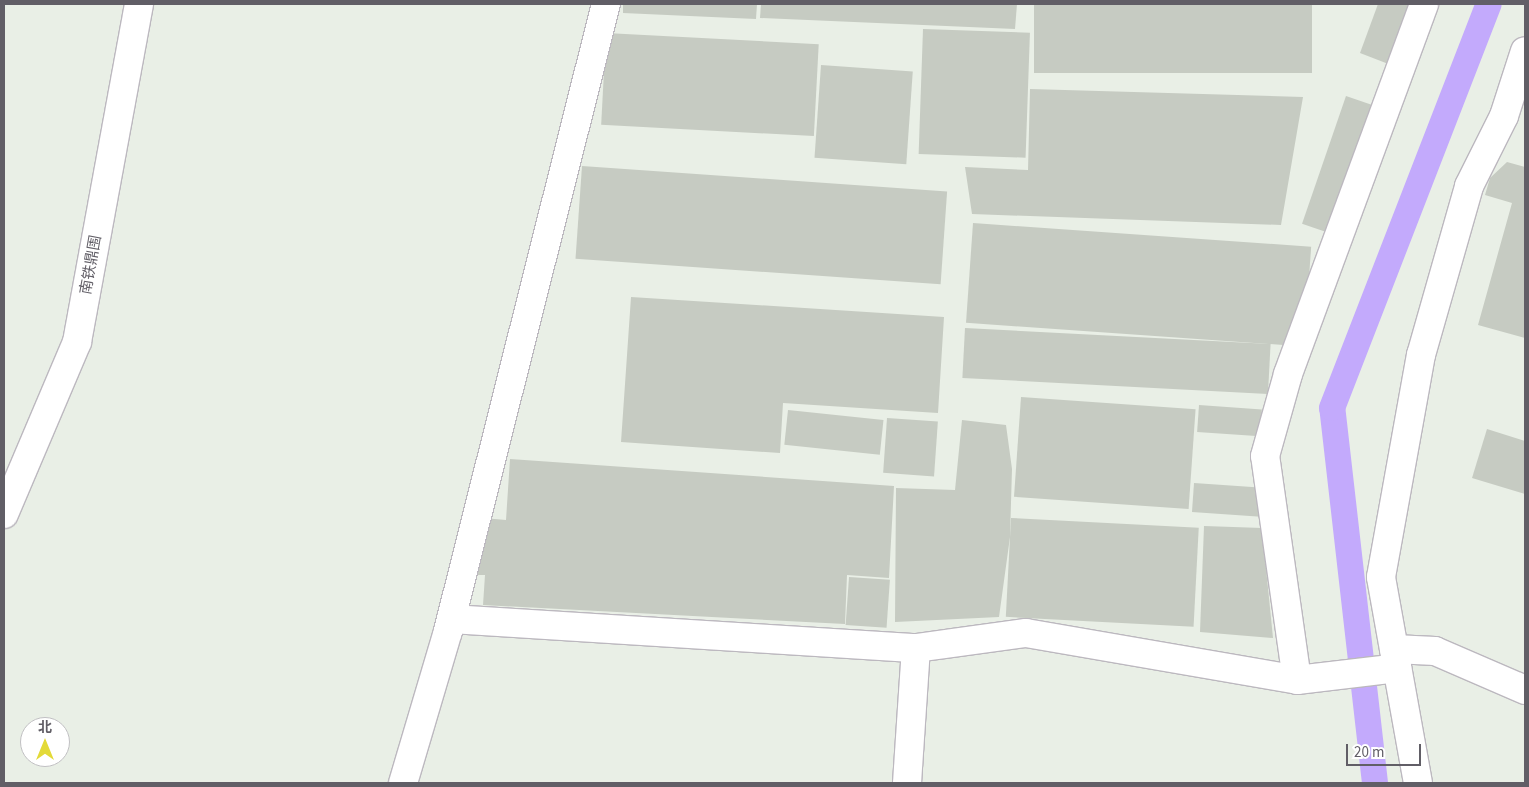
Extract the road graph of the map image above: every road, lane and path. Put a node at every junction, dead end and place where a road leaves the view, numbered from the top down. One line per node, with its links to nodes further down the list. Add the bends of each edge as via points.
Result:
1 (139, 4): 5 (street, 南铁鼎围, via 77,342)
2 (606, 4): 6 (street)
3 (1424, 4): 9 (street, via 1288,374 1266,456)
4 (1525, 51): 8 (street, via 1504,116 1469,186 1420,355 1381,577)
5 (4, 514)
6 (451, 620): 7 (street); 11 (street)
7 (916, 648): 9 (street, via 1026,633); 12 (street)
8 (1387, 663): 9 (street); 10 (street, via 1435,650); 13 (street)
9 (1297, 680)
10 (1525, 690)
11 (403, 783)
12 (907, 783)
13 (1418, 783)

